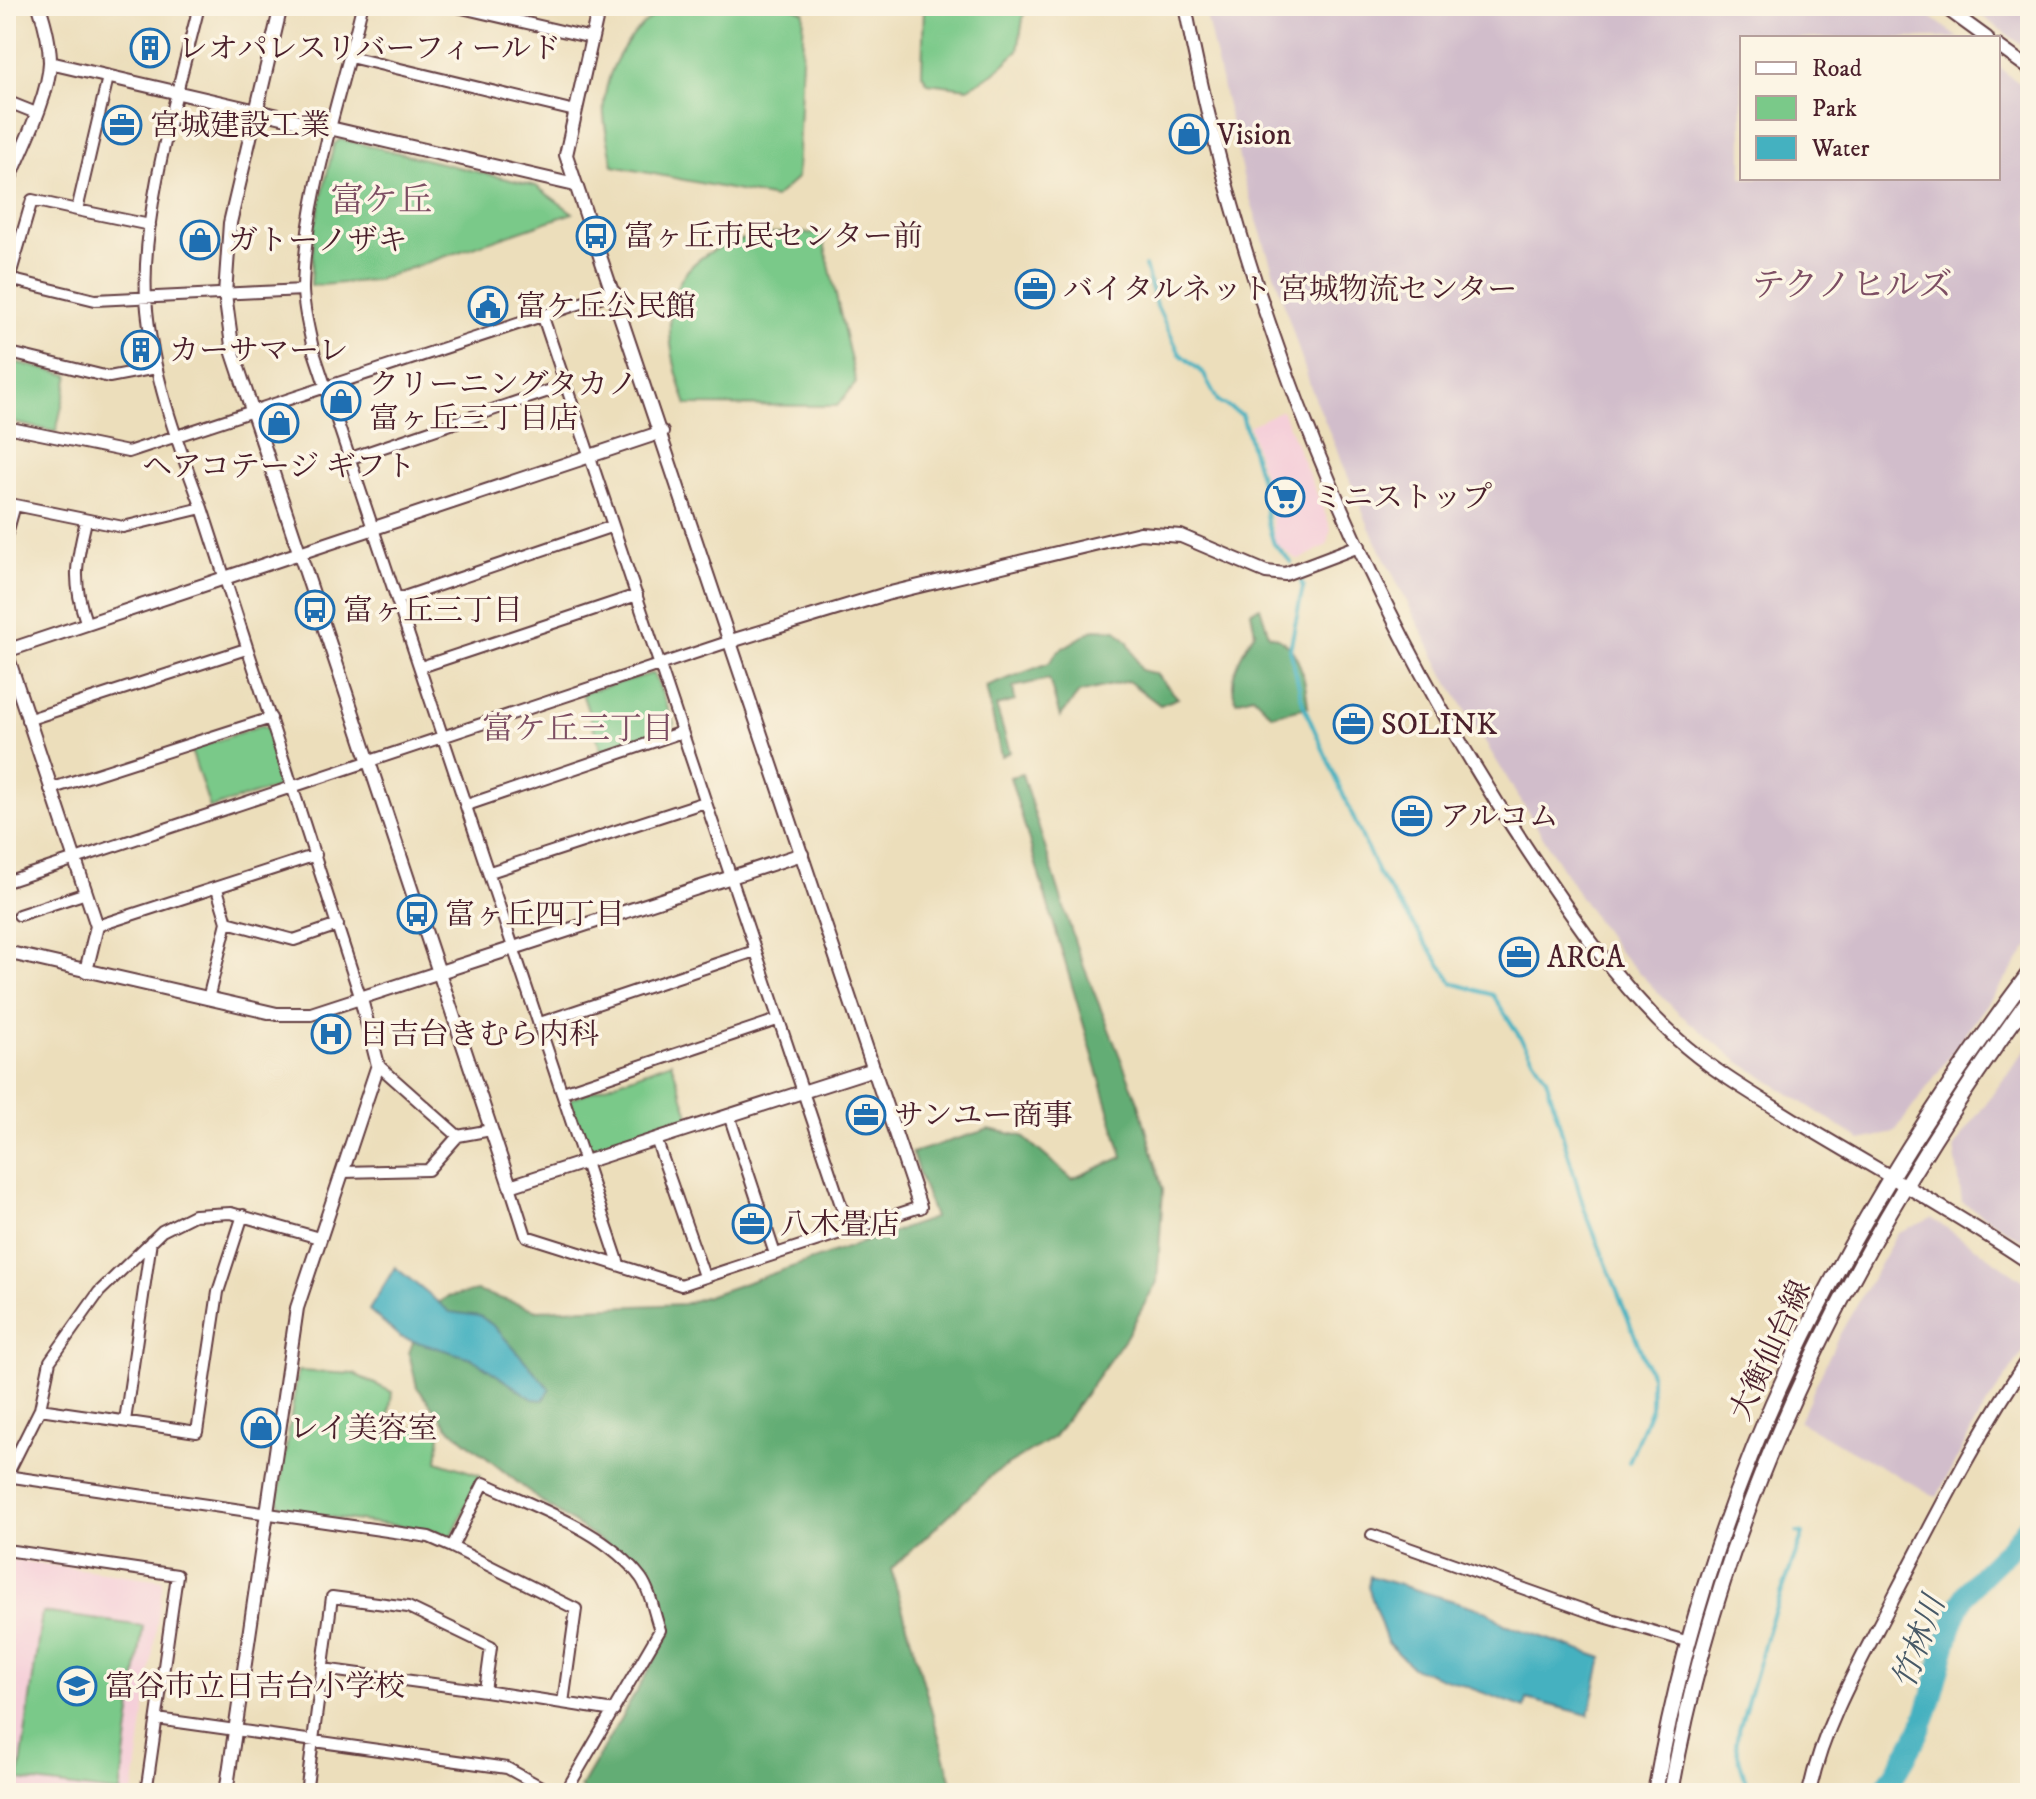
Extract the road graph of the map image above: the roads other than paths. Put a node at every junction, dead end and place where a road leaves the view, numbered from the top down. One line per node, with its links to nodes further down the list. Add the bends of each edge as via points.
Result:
1 (39, 6): 13 (street)
2 (199, 6): 16 (street)
3 (281, 6): 19 (street)
4 (362, 6): 12 (street)
5 (453, 6): 10 (street)
6 (599, 6): 10 (street)
7 (1185, 6): 48 (street, via 1230,200 1267,317)
8 (1943, 6): 9 (street)
9 (1984, 36)
10 (592, 38): 18 (street)
11 (2000, 47): 14 (street)
12 (350, 57): 18 (street); 21 (street)
13 (50, 63): 15 (street); 20 (street)
14 (2030, 69)
15 (108, 77): 16 (street); 24 (street)
16 (178, 94): 19 (street); 25 (street)
17 (6, 101): 20 (street)
18 (575, 111): 22 (street, via 566,155)
19 (257, 112): 21 (street); 29 (street, via 230,223)
20 (36, 113): 23 (street)
21 (332, 129): 22 (street); 27 (street, via 309,228)
22 (575, 185): 28 (street)
23 (6, 187)
24 (77, 210): 25 (street); 26 (street, via 32,200)
25 (150, 225): 30 (street)
26 (8, 285): 30 (street, via 95,300)
27 (303, 290): 29 (street); 35 (street, via 313,349)
28 (615, 292): 31 (street); 38 (street)
29 (225, 294): 30 (street); 36 (street, via 233,353)
30 (146, 297): 33 (street)
31 (543, 317): 34 (street); 35 (street)
32 (6, 352): 33 (street, via 109,377)
33 (156, 368): 39 (street)
34 (566, 385): 40 (street); 41 (street)
35 (327, 388): 36 (street); 41 (street)
36 (251, 412): 39 (street); 49 (street)
37 (6, 427): 39 (street, via 128,452)
38 (662, 432): 40 (street); 54 (street)
39 (175, 438): 43 (street)
40 (590, 455): 45 (street); 46 (street)
41 (351, 458): 45 (street)
42 (10, 504): 44 (street); 47 (street)
43 (202, 508): 44 (street, via 123,527); 50 (street)
44 (86, 521): 53 (street, via 75,567)
45 (373, 526): 49 (street); 52 (street)
46 (613, 526): 51 (street); 52 (street)
47 (6, 537)
48 (1359, 546): 54 (street, via 1285,574 1266,572 1181,536 1140,533 886,594); 101 (street, via 1429,686 1499,806 1613,970 1698,1057)
49 (297, 553): 50 (street); 63 (street)
50 (224, 579): 53 (street); 55 (street)
51 (637, 595): 57 (street); 58 (street)
52 (398, 599): 58 (street)
53 (86, 622): 56 (street)
54 (731, 641): 57 (street); 68 (street)
55 (246, 649): 59 (street); 60 (street)
56 (6, 652): 60 (street)
57 (659, 663): 61 (street); 62 (street)
58 (421, 667): 62 (street)
59 (271, 718): 64 (street); 65 (street)
60 (27, 720): 65 (street)
61 (682, 732): 66 (street); 67 (street)
62 (443, 736): 63 (street); 67 (street)
63 (369, 761): 64 (street); 85 (street)
64 (293, 787): 69 (street); 70 (street)
65 (50, 789): 70 (street)
66 (705, 802): 71 (street); 72 (street)
67 (467, 805): 71 (street)
68 (802, 854): 72 (street); 92 (street)
69 (316, 855): 74 (street); 78 (street)
70 (75, 858): 73 (street); 75 (street)
71 (490, 872): 80 (street)
72 (730, 877): 80 (street); 81 (street)
73 (6, 882)
74 (217, 889): 77 (street); 79 (street)
75 (86, 893): 76 (street); 79 (street)
76 (19, 915)
77 (227, 922): 78 (street, via 294,940); 87 (street)
78 (338, 925): 88 (street)
79 (97, 926): 83 (street)
80 (515, 947): 85 (street); 90 (street)
81 (755, 951): 89 (street); 90 (street)
82 (6, 952): 83 (street)
83 (86, 971): 87 (street)
84 (2030, 972): 101 (main road, 大衡仙台線)
85 (439, 973): 88 (street); 96 (street)
86 (2030, 998): 102 (main road, 大衡仙台線)
87 (208, 999): 88 (street, via 300,1015)
88 (361, 999): 91 (street)
89 (777, 1020): 93 (street); 94 (street)
90 (540, 1023): 93 (street)
91 (378, 1065): 97 (street); 100 (street)
92 (874, 1069): 94 (street); 104 (street)
93 (563, 1092): 99 (street)
94 (801, 1092): 95 (street); 106 (street)
95 (729, 1115): 98 (street); 109 (street)
96 (491, 1130): 97 (street); 103 (street)
97 (458, 1136): 100 (street, via 428,1170)
98 (656, 1139): 99 (street); 112 (street)
99 (585, 1162): 103 (street); 111 (street)
100 (343, 1172): 107 (street)
101 (1890, 1176): 102 (street); 121 (main road, 大衡仙台線, via 1815,1308 1757,1437 1734,1492)
102 (1905, 1184): 110 (street); 135 (main road, 大衡仙台線, via 1831,1316 1755,1484 1709,1629)
103 (510, 1186): 111 (street, via 526,1236)
104 (920, 1207): 106 (street)
105 (243, 1215): 107 (street); 108 (street, via 194,1215 176,1221); 115 (street, via 218,1292 197,1432)
106 (849, 1229): 109 (street)
107 (319, 1238): 117 (street, via 297,1308)
108 (151, 1241): 114 (street, via 99,1292 50,1361); 115 (street)
109 (775, 1254): 112 (street)
110 (2030, 1263)
111 (619, 1264): 112 (street, via 681,1285)
112 (704, 1276)
113 (2030, 1356): 136 (street, via 1989,1417 1845,1692)
114 (40, 1409): 115 (street); 116 (street)
115 (125, 1421)
116 (6, 1476): 117 (street)
117 (266, 1513): 119 (street, via 429,1537); 127 (street)
118 (1372, 1535): 121 (street)
119 (452, 1547): 124 (street, via 576,1609); 125 (street, via 484,1483 575,1526 617,1554 642,1580 660,1630)
120 (6, 1550): 126 (street, via 177,1575)
121 (1689, 1642): 134 (main road, 大衡仙台線)
122 (323, 1669): 123 (street); 123 (street, via 332,1597 408,1607 491,1647); 128 (street)
123 (485, 1691): 124 (street)
124 (563, 1703): 125 (street)
125 (614, 1711): 133 (street)
126 (157, 1719): 127 (street); 129 (street)
127 (235, 1729): 128 (street); 130 (street)
128 (314, 1740): 131 (street); 132 (street, via 507,1768)
129 (146, 1793)
130 (226, 1793)
131 (306, 1793)
132 (552, 1793)
133 (565, 1793)
134 (1655, 1793)
135 (1671, 1793)
136 (1809, 1793)

